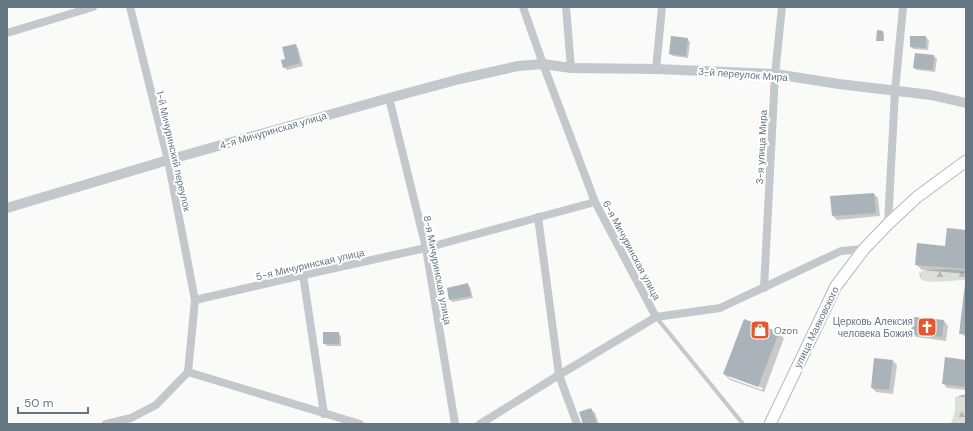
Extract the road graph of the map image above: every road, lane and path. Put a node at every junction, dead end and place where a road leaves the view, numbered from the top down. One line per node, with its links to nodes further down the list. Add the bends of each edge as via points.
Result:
1 (93, 7): 8 (street)
2 (130, 7): 16 (street, 1-й Мичуринский переулок)
3 (523, 7): 9 (street, 6-я Мичуринская улица)
4 (566, 7): 10 (street)
5 (662, 7): 11 (street)
6 (782, 7): 12 (street, 3-я улица Мира)
7 (903, 7): 13 (street)
8 (7, 33)
9 (542, 64): 10 (street, 3-й переулок Мира); 14 (street, 4-я Мичуринская улица, via 460,79); 18 (street, 6-я Мичуринская улица)
10 (571, 68): 11 (street, 3-й переулок Мира)
11 (656, 69): 12 (street, 3-й переулок Мира)
12 (775, 74): 13 (street, 3-й переулок Мира); 25 (street, 3-я улица Мира)
13 (895, 91): 15 (street, 3-й переулок Мира, via 931,95); 21 (street)
14 (389, 98): 16 (street, 4-я Мичуринская улица); 22 (street, 8-я Мичуринская улица)
15 (966, 103)
16 (168, 160): 19 (street, 4-я Мичуринская улица); 26 (street, 1-й Мичуринский переулок)
17 (966, 162): 21 (main road, улица Маяковского, via 917,196)
18 (595, 202): 20 (street, 5-я Мичуринская улица); 27 (street, 6-я Мичуринская улица)
19 (7, 208)
20 (538, 217): 22 (street, 5-я Мичуринская улица); 29 (street)
21 (888, 224): 23 (main road, улица Маяковского)
22 (426, 248): 24 (street, 5-я Мичуринская улица); 34 (street, 8-я Мичуринская улица)
23 (864, 249): 25 (street, via 841,251); 38 (main road, улица Маяковского, via 836,286)
24 (303, 275): 26 (street, 5-я Мичуринская улица); 30 (street)
25 (764, 288): 27 (street, via 720,308)
26 (196, 300): 28 (street)
27 (656, 317): 29 (street); 37 (lane, 6-я Мичуринская улица)
28 (188, 372): 30 (street); 31 (street, via 156,405)
29 (559, 375): 35 (street); 36 (street)
30 (324, 414): 33 (street)
31 (132, 421): 32 (street)
32 (106, 424)
33 (360, 424)
34 (455, 424)
35 (480, 424)
36 (576, 424)
37 (743, 424)
38 (770, 424)

